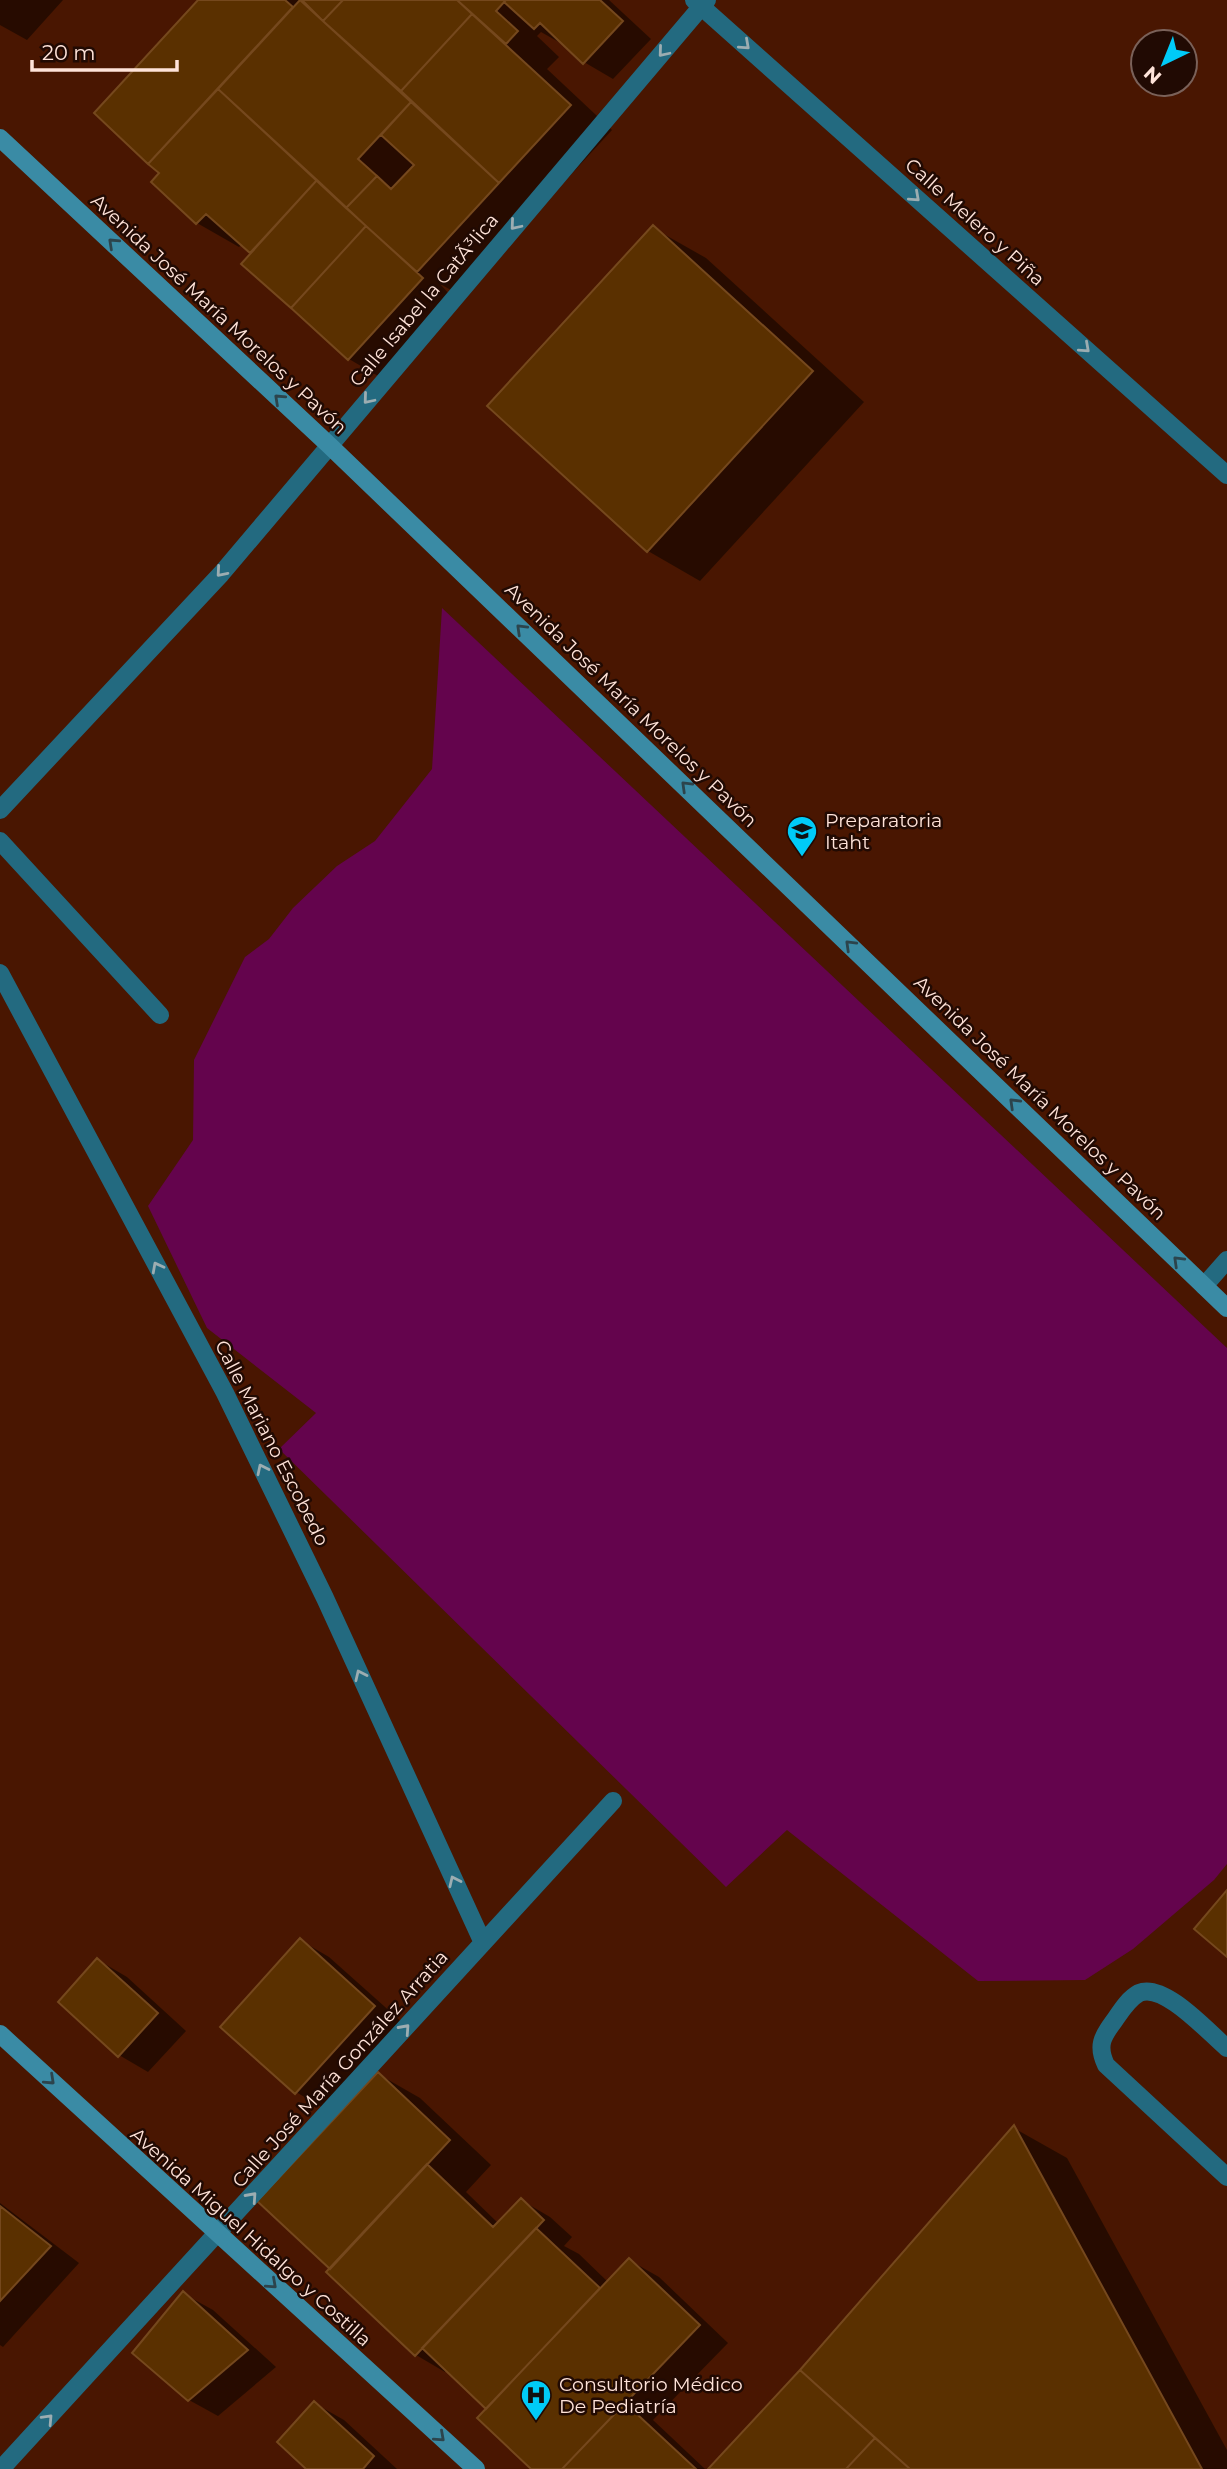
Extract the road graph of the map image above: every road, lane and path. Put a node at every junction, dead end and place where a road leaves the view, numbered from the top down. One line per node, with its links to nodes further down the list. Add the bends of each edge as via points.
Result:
1 (701, 2): 3 (street, Calle Isabel la CatÃ³lica, one-way to 3); 4 (street, Calle Melero y Piña, one-way to 4)
2 (0, 138): 3 (main road, Avenida José María Morelos y Pavón, one-way to 2)
3 (329, 445): 5 (street, Calle Isabel la CatÃ³lica, one-way to 5, via 221,573); 10 (main road, Avenida José María Morelos y Pavón, one-way to 3)
4 (1227, 475)
5 (0, 810)
6 (0, 841): 8 (street)
7 (0, 973): 13 (street, Calle Mariano Escobedo, one-way to 7, via 225,1392)
8 (160, 1015)
9 (1227, 1259): 10 (street)
10 (1204, 1286): 11 (main road, Avenida José María Morelos y Pavón)
11 (1227, 1308)
12 (613, 1801): 13 (street, Calle José María González Arratia)
13 (483, 1944): 17 (street, Calle José María González Arratia, one-way to 13)
14 (0, 2034): 17 (main road, Avenida Miguel Hidalgo y Costilla, one-way to 17)
15 (1227, 2048): 16 (street, via 1167,1996 1154,1991 1131,1998 1100,2045 1106,2065)
16 (1227, 2177)
17 (217, 2235): 18 (street, Calle José María González Arratia, one-way to 17); 19 (main road, Avenida Miguel Hidalgo y Costilla, one-way to 19)
18 (1, 2469)
19 (476, 2469)

